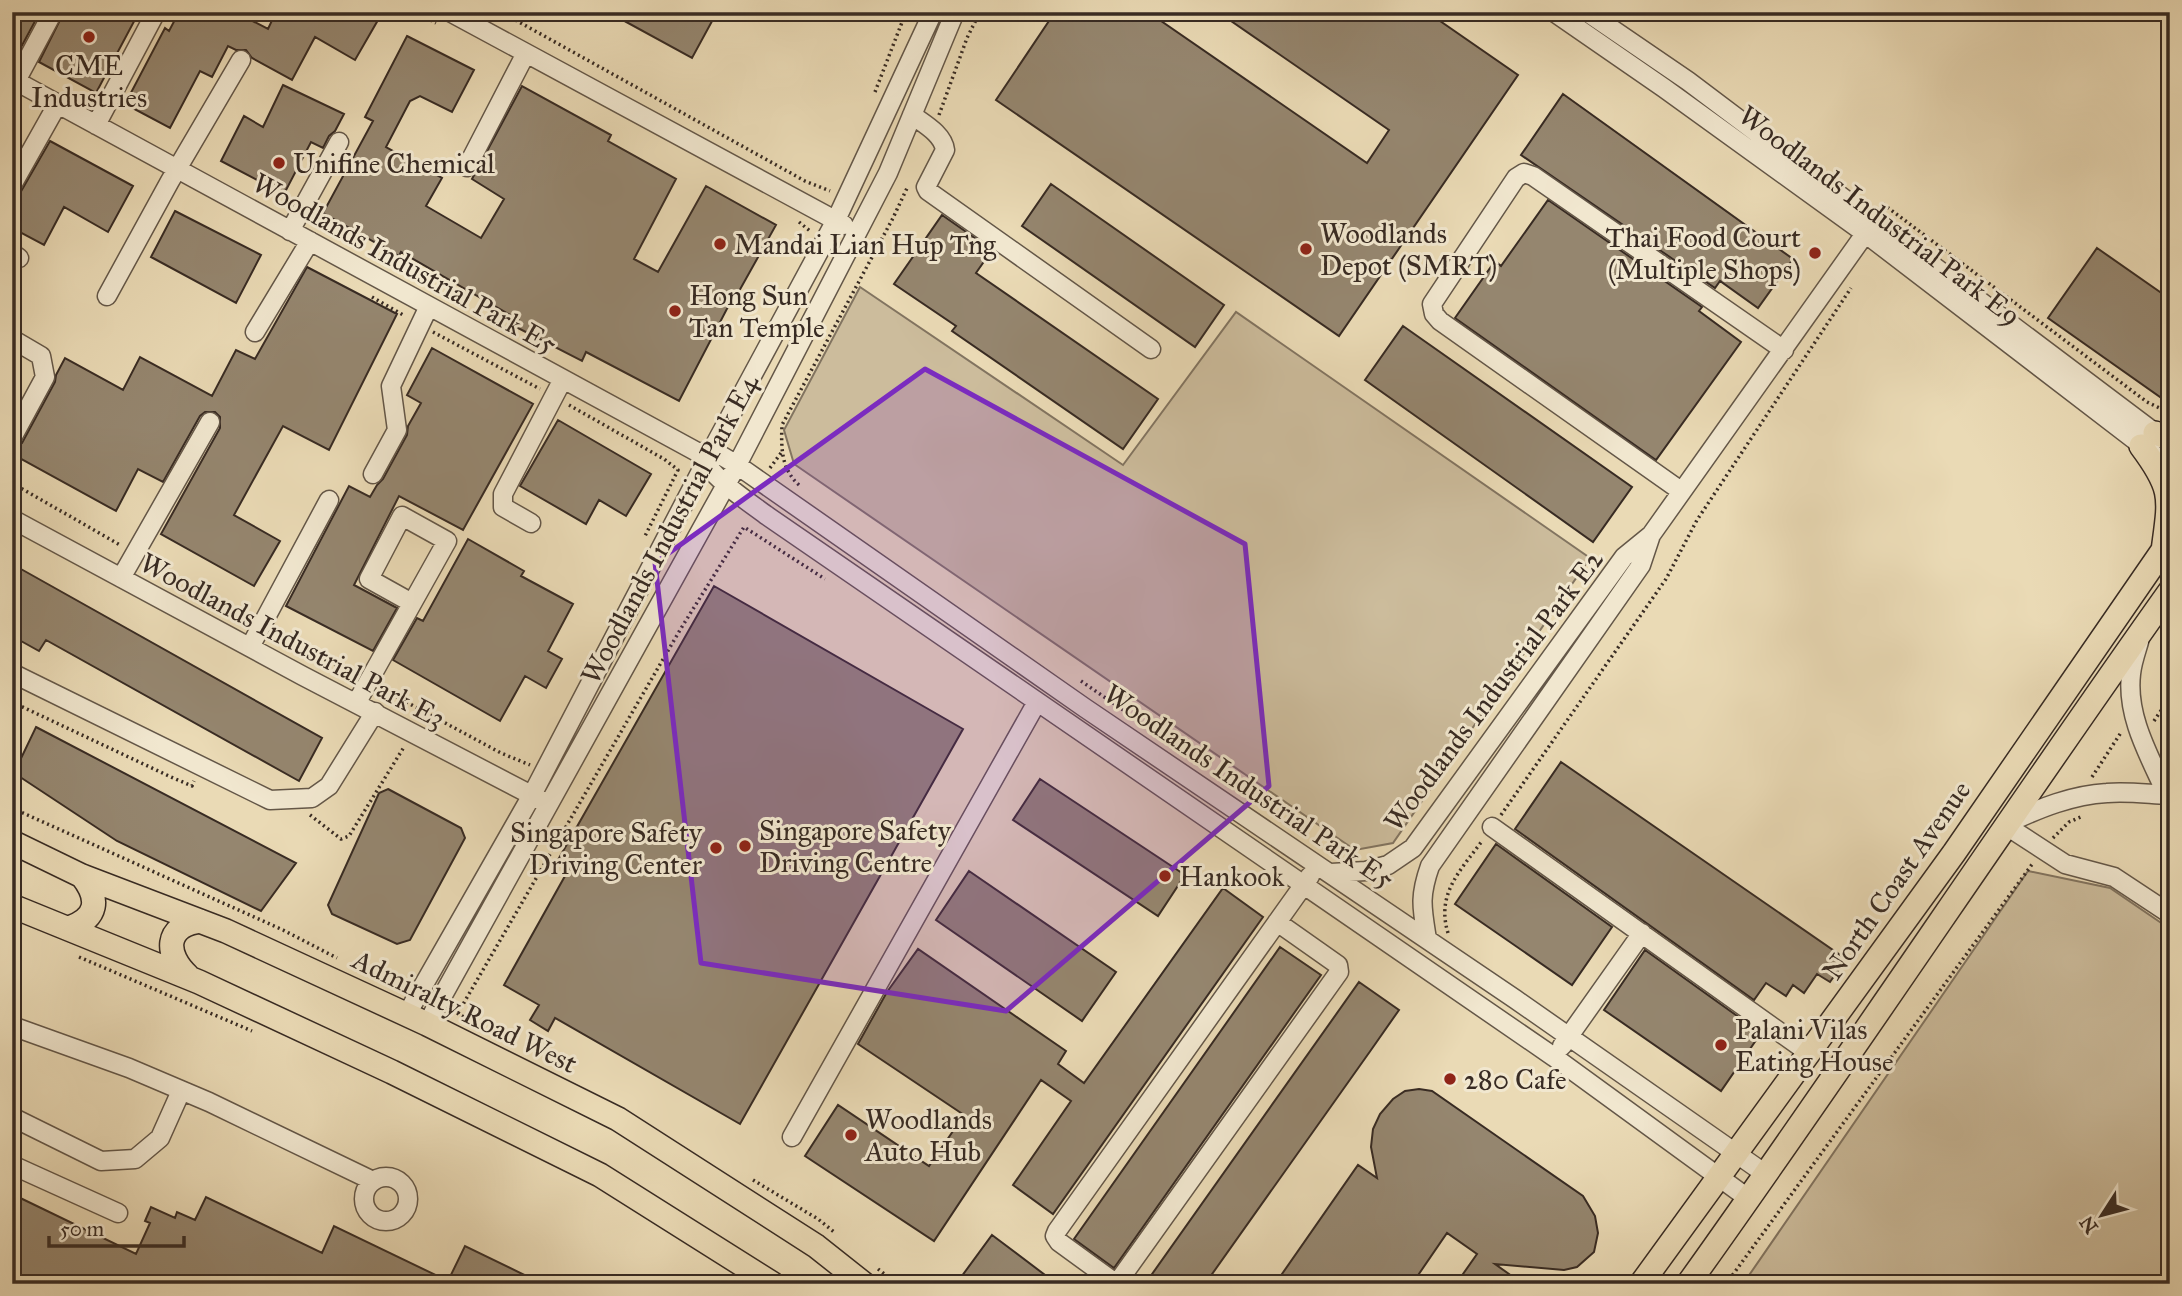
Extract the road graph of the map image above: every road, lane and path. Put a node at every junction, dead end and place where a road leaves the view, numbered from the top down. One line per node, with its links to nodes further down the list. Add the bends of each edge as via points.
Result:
1 (53, 12): 14 (street)
2 (156, 12): 18 (street)
3 (416, 12): 11 (path)
4 (501, 12): 24 (path, via 805,181 829,191)
5 (906, 12): 15 (path)
6 (933, 12): 27 (street, Woodlands Industrial Park E4)
7 (955, 12): 17 (street, Woodlands Industrial Park E4)
8 (980, 12): 19 (path)
9 (1554, 12): 28 (street, Woodlands Industrial Park E9)
10 (1587, 12): 28 (street, Woodlands Industrial Park E9, via 1688,81)
11 (445, 18): 12 (street)
12 (526, 53): 21 (street); 27 (street)
13 (241, 60): 22 (street)
14 (14, 80): 16 (street, Woodlands Industrial Park E5)
15 (873, 95)
16 (57, 105): 18 (street, Woodlands Industrial Park E5); 25 (street)
17 (912, 115): 19 (street); 30 (street, Woodlands Industrial Park E4)
18 (96, 125): 22 (street, Woodlands Industrial Park E5)
19 (933, 131): 40 (street, via 945,150 928,191)
20 (338, 142): 29 (street)
21 (467, 167)
22 (177, 169): 29 (street, Woodlands Industrial Park E5); 35 (street)
23 (910, 181): 53 (path, via 782,425 781,453 788,471)
24 (835, 182)
25 (12, 186)
26 (794, 218): 32 (path, via 810,231)
27 (836, 220): 30 (street); 34 (street, Woodlands Industrial Park E4)
28 (1870, 228): 41 (street, Woodlands Industrial Park E2); 47 (street, Woodlands Industrial Park E9)
29 (290, 231): 31 (street, Woodlands Industrial Park E5)
30 (856, 232): 36 (street, Woodlands Industrial Park E4)
31 (310, 241): 37 (street, Woodlands Industrial Park E5); 38 (street)
32 (806, 242)
33 (1855, 281): 63 (path, via 1698,520)
34 (799, 288): 36 (street); 43 (street, Woodlands Industrial Park E4)
35 (107, 296)
36 (821, 300): 44 (street, Woodlands Industrial Park E4)
37 (429, 306): 42 (street, Woodlands Industrial Park E5); 51 (street, via 391,386 397,430)
38 (255, 332)
39 (12, 340): 46 (street, via 41,356 45,377)
40 (1151, 349)
41 (1784, 350): 54 (street, Woodlands Industrial Park E2); 54 (street, via 1533,176 1524,173 1516,178 1432,303 1434,314)
42 (563, 379): 48 (street, Woodlands Industrial Park E5); 58 (street, via 503,494 503,507)
43 (744, 391): 44 (street); 48 (street, Woodlands Industrial Park E4)
44 (767, 404): 49 (street, Woodlands Industrial Park E4)
45 (210, 422): 62 (street)
46 (12, 438)
47 (2159, 440): 50 (street, Woodlands Industrial Park E9); 61 (main road, via 2169,502)
48 (705, 456): 49 (street, Woodlands Industrial Park E5); 52 (street, Woodlands Industrial Park E5); 57 (street, Woodlands Industrial Park E4)
49 (737, 465): 52 (street, Woodlands Industrial Park E4); 92 (street, Woodlands Industrial Park E5)
50 (2170, 467)
51 (373, 474)
52 (726, 484): 59 (street, Woodlands Industrial Park E4); 76 (street, Woodlands Industrial Park E5)
53 (807, 490)
54 (1681, 491): 60 (street, Woodlands Industrial Park E2)
55 (329, 500): 70 (street)
56 (12, 519): 62 (street, Woodlands Industrial Park E3)
57 (676, 519): 59 (street); 68 (street, Woodlands Industrial Park E4)
58 (531, 523)
59 (699, 532): 69 (street, Woodlands Industrial Park E4)
60 (1651, 535): 92 (street, Woodlands Industrial Park E2, via 1624,557 1413,848 1388,865 1366,871); 101 (street, Woodlands Industrial Park E2, via 1642,565 1430,866 1422,888)
61 (2166, 545): 111 (main road, North Coast Avenue, via 1954,853)
62 (121, 579): 70 (street, Woodlands Industrial Park E3)
63 (1666, 579)
64 (827, 580): 105 (path, via 744,527)
65 (2170, 591): 67 (main road, North Coast Avenue)
66 (412, 603): 66 (street, via 447,541 402,516 369,579); 75 (street)
67 (2142, 631): 80 (street, via 2131,674); 88 (main road, North Coast Avenue)
68 (617, 632): 69 (street); 77 (street, Woodlands Industrial Park E4)
69 (638, 643): 79 (street, Woodlands Industrial Park E4)
70 (250, 648): 75 (street, Woodlands Industrial Park E3)
71 (12, 673): 83 (street)
72 (1079, 680): 81 (path)
73 (2170, 696): 80 (path, via 2152,725)
74 (12, 702): 83 (path, via 192,786)
75 (357, 702): 78 (street, Woodlands Industrial Park E3)
76 (1037, 702): 94 (street, Woodlands Industrial Park E5); 115 (street)
77 (578, 709): 79 (street); 85 (street, Woodlands Industrial Park E4)
78 (375, 712): 85 (street, Woodlands Industrial Park E3); 86 (street, via 329,786 312,798)
79 (596, 718): 87 (street, Woodlands Industrial Park E4)
80 (2137, 727): 84 (path, via 2124,728 2091,779); 84 (street, via 2167,795)
81 (1168, 741)
82 (395, 742): 86 (path, via 404,747 349,836 341,839)
83 (200, 766): 86 (street, via 270,800)
84 (2092, 794): 88 (street, via 2056,803); 91 (path, via 2094,811 2068,822)
85 (532, 795): 87 (street, Woodlands Industrial Park E3); 106 (street, Woodlands Industrial Park E4)
86 (290, 799)
87 (551, 804): 106 (street, Woodlands Industrial Park E4)
88 (2005, 825): 91 (street); 118 (main road, North Coast Avenue)
89 (1492, 827): 100 (street)
90 (12, 842): 93 (main road, Admiralty Road West)
91 (2044, 849): 96 (street, via 2065,864 2114,877); 127 (path)
92 (1324, 869): 94 (street); 101 (street, Woodlands Industrial Park E5)
93 (82, 876): 97 (main road, Admiralty Road West); 99 (main road, via 93,894 93,906 82,923)
94 (1303, 885): 98 (street); 107 (street, Woodlands Industrial Park E5)
95 (12, 906): 99 (main road)
96 (2170, 914)
97 (200, 921): 103 (main road, via 183,927 172,942 173,958); 106 (main road, Admiralty Road West)
98 (1278, 922): 98 (street, via 1338,965 1339,972 1114,1282 1059,1242 1056,1231)
99 (69, 928): 103 (main road)
100 (1642, 933): 110 (street); 111 (street)
101 (1427, 939): 104 (street, Woodlands Industrial Park E5)
102 (75, 955): 109 (path)
103 (191, 978): 123 (main road, via 600,1175)
104 (1516, 999): 107 (street); 110 (street, Woodlands Industrial Park E5)
105 (458, 1013)
106 (417, 1019): 124 (main road, Admiralty Road West, via 618,1119 816,1246)
107 (1500, 1021): 112 (street, Woodlands Industrial Park E5)
108 (12, 1026): 113 (street)
109 (263, 1036)
110 (1569, 1036): 112 (street); 116 (street, Woodlands Industrial Park E5)
111 (1809, 1053): 116 (main road, North Coast Avenue)
112 (1554, 1057): 119 (street, Woodlands Industrial Park E5)
113 (181, 1091): 114 (street, via 160,1138 135,1160 101,1161); 120 (street)
114 (12, 1116)
115 (792, 1137)
116 (1735, 1154): 118 (street, Woodlands Industrial Park E5); 119 (main road, North Coast Avenue)
117 (12, 1165): 122 (street)
118 (1766, 1175): 121 (main road, North Coast Avenue)
119 (1718, 1178): 121 (street, Woodlands Industrial Park E5); 125 (main road, North Coast Avenue)
120 (373, 1181)
121 (1749, 1199): 126 (main road, North Coast Avenue)
122 (118, 1213)
123 (773, 1284)
124 (864, 1284)
125 (1641, 1284)
126 (1688, 1284)
127 (1726, 1284)

